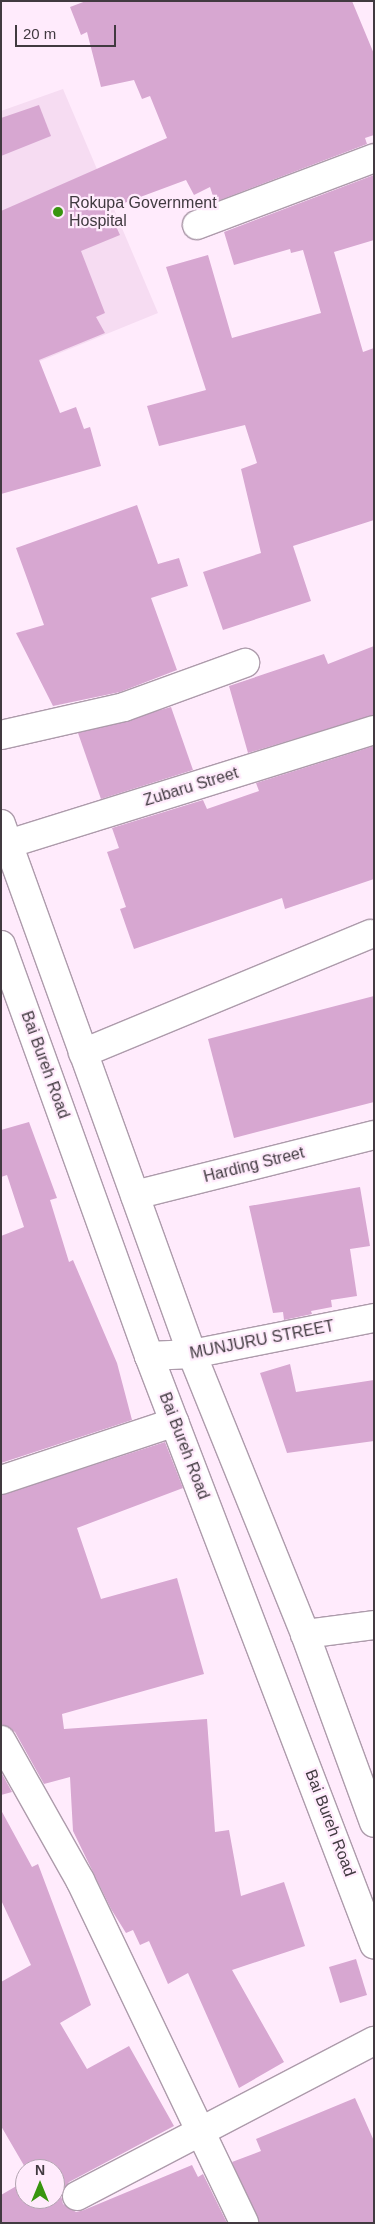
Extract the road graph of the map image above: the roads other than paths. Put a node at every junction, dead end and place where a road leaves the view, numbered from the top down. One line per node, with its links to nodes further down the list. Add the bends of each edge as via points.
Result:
1 (374, 158): 2 (main road)
2 (197, 225)
3 (245, 663): 5 (main road, via 124,708)
4 (374, 730): 6 (main road, Zubaru Street)
5 (1, 736)
6 (5, 834): 9 (main road)
7 (370, 934): 9 (main road)
8 (1, 945): 14 (main road, Bai Bureh Road)
9 (84, 1053): 11 (main road)
10 (374, 1135): 11 (main road, Harding Street)
11 (134, 1195): 13 (main road)
12 (374, 1318): 13 (main road, MUNJURU STREET)
13 (192, 1354): 14 (main road, MUNJURU STREET); 18 (main road)
14 (149, 1356): 15 (main road, Bai Bureh Road)
15 (175, 1422): 16 (main road); 21 (main road, Bai Bureh Road)
16 (1, 1480)
17 (374, 1625): 18 (main road)
18 (306, 1634): 20 (main road)
19 (1, 1740): 23 (main road, via 80,1880)
20 (374, 1823)
21 (374, 1944)
22 (374, 2041): 23 (main road)
23 (199, 2136): 24 (main road); 25 (main road)
24 (77, 2196)
25 (244, 2223)

